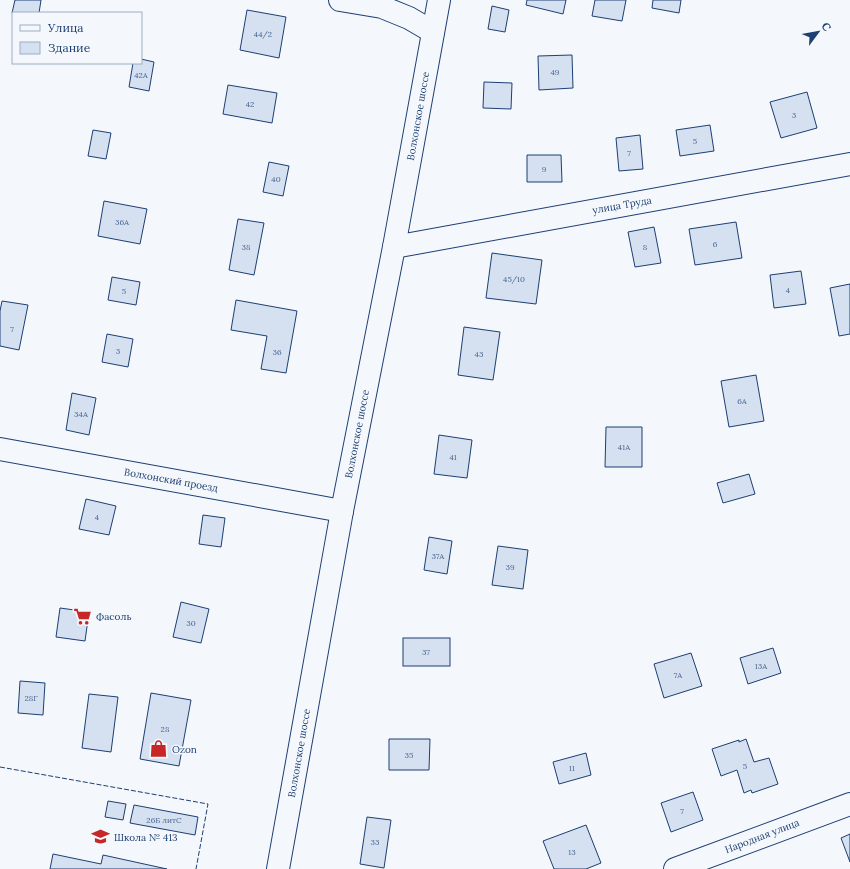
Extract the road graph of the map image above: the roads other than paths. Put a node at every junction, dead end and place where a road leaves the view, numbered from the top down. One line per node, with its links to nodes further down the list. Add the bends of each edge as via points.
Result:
1 (340, 0): 3 (street, via 382,7)
2 (440, 0): 3 (street, Волхонское шоссе)
3 (434, 32): 5 (street, Волхонское шоссе)
4 (850, 164): 5 (street, улица Труда)
5 (394, 247): 7 (street, Волхонское шоссе)
6 (0, 449): 7 (street, Волхонский проезд)
7 (342, 511): 9 (street, Волхонское шоссе)
8 (850, 804): 10 (street, Народная улица)
9 (278, 869)
10 (675, 869)

